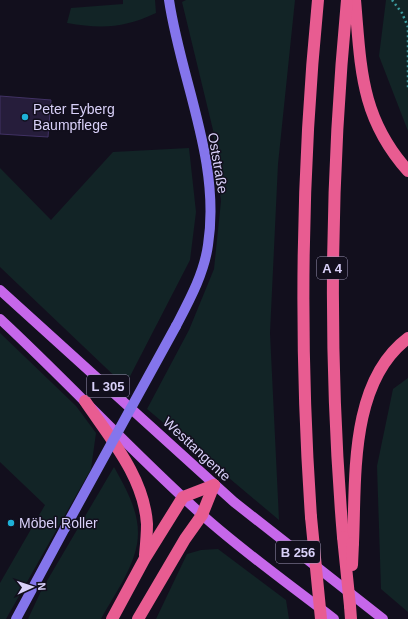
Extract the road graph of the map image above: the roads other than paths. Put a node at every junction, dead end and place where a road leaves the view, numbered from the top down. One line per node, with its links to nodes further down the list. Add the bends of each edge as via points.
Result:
1 (169, 0): 16 (street, Oststraße, bridge, via 211,198 208,246 192,296)
2 (318, 0): 15 (highway, A 4, bridge, via 304,182 302,269 304,392)
3 (347, 0): 13 (highway, A 4, via 332,262 335,416)
4 (355, 0): 5 (highway, via 360,63 368,104 380,132)
5 (408, 171)
6 (0, 290): 10 (main road, Westtangente / L 305)
7 (0, 318): 9 (main road, L 305)
8 (408, 338): 13 (highway, via 386,360 373,383 365,407 358,434)
9 (85, 401): 11 (main road, L 305); 14 (highway, via 132,471 143,502 147,524)
10 (214, 485): 11 (highway); 12 (highway); 23 (main road, Westtangente / B 256)
11 (183, 497): 12 (main road, L 305); 14 (highway)
12 (202, 515): 18 (highway); 21 (main road, B 256)
13 (348, 540): 22 (highway, A 4, bridge)
14 (145, 558): 17 (highway)
15 (317, 585): 19 (highway, bridge); 20 (highway, A 4, bridge)
16 (16, 619)
17 (112, 619)
18 (138, 619)
19 (318, 619)
20 (321, 619)
21 (334, 619)
22 (352, 619)
23 (383, 619)

